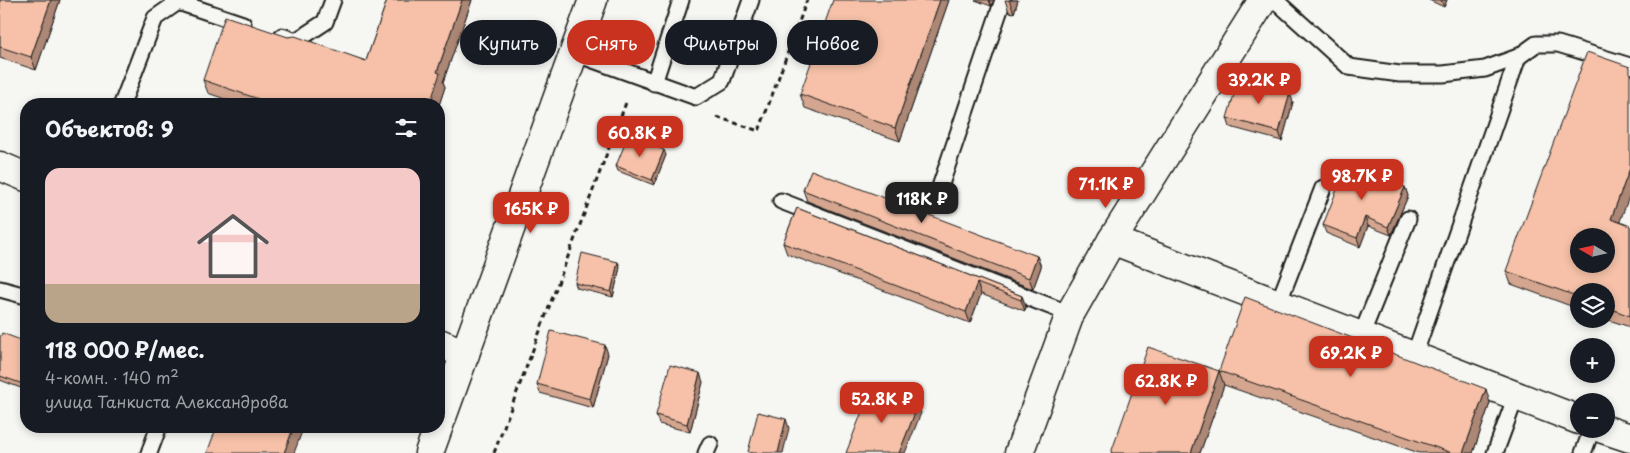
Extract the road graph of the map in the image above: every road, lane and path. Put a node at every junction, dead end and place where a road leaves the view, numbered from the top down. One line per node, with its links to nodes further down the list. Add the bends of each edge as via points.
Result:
1 (333, 0): 16 (lane, via 325,22 296,41 178,2 156,18)
2 (593, 0): 9 (street)
3 (681, 0): 14 (lane)
4 (752, 0): 14 (lane, via 722,81 696,97)
5 (807, 0): 17 (path, via 759,131)
6 (1003, 0): 21 (lane)
7 (1264, 0): 24 (street)
8 (1275, 0): 10 (lane, via 1349,67 1400,74 1443,74 1486,69)
9 (586, 20)
10 (1518, 57): 13 (lane, via 1536,44 1558,44); 32 (lane)
11 (569, 65): 31 (street)
12 (608, 65): 14 (lane)
13 (1630, 66)
14 (654, 83)
15 (628, 97): 43 (path)
16 (124, 98)
17 (714, 116)
18 (0, 166): 19 (street)
19 (20, 174)
20 (1323, 188): 27 (lane)
21 (937, 196)
22 (781, 201): 28 (lane)
23 (1408, 219): 29 (lane)
24 (1112, 240): 27 (street); 28 (street)
25 (0, 290): 26 (lane)
26 (20, 295)
27 (1278, 304): 29 (street)
28 (1070, 314): 44 (street)
29 (1361, 336): 32 (street)
30 (445, 346): 31 (street)
31 (465, 354): 34 (street)
32 (1414, 356): 33 (street)
33 (1516, 396): 35 (street); 45 (lane)
34 (445, 411)
35 (1570, 417)
36 (156, 433): 41 (lane)
37 (437, 433): 42 (street)
38 (1615, 433): 40 (street)
39 (1589, 438): 46 (lane)
40 (1630, 438)
41 (149, 453)
42 (430, 453)
43 (494, 453)
44 (1019, 453)
45 (1495, 453)
46 (1583, 453)

